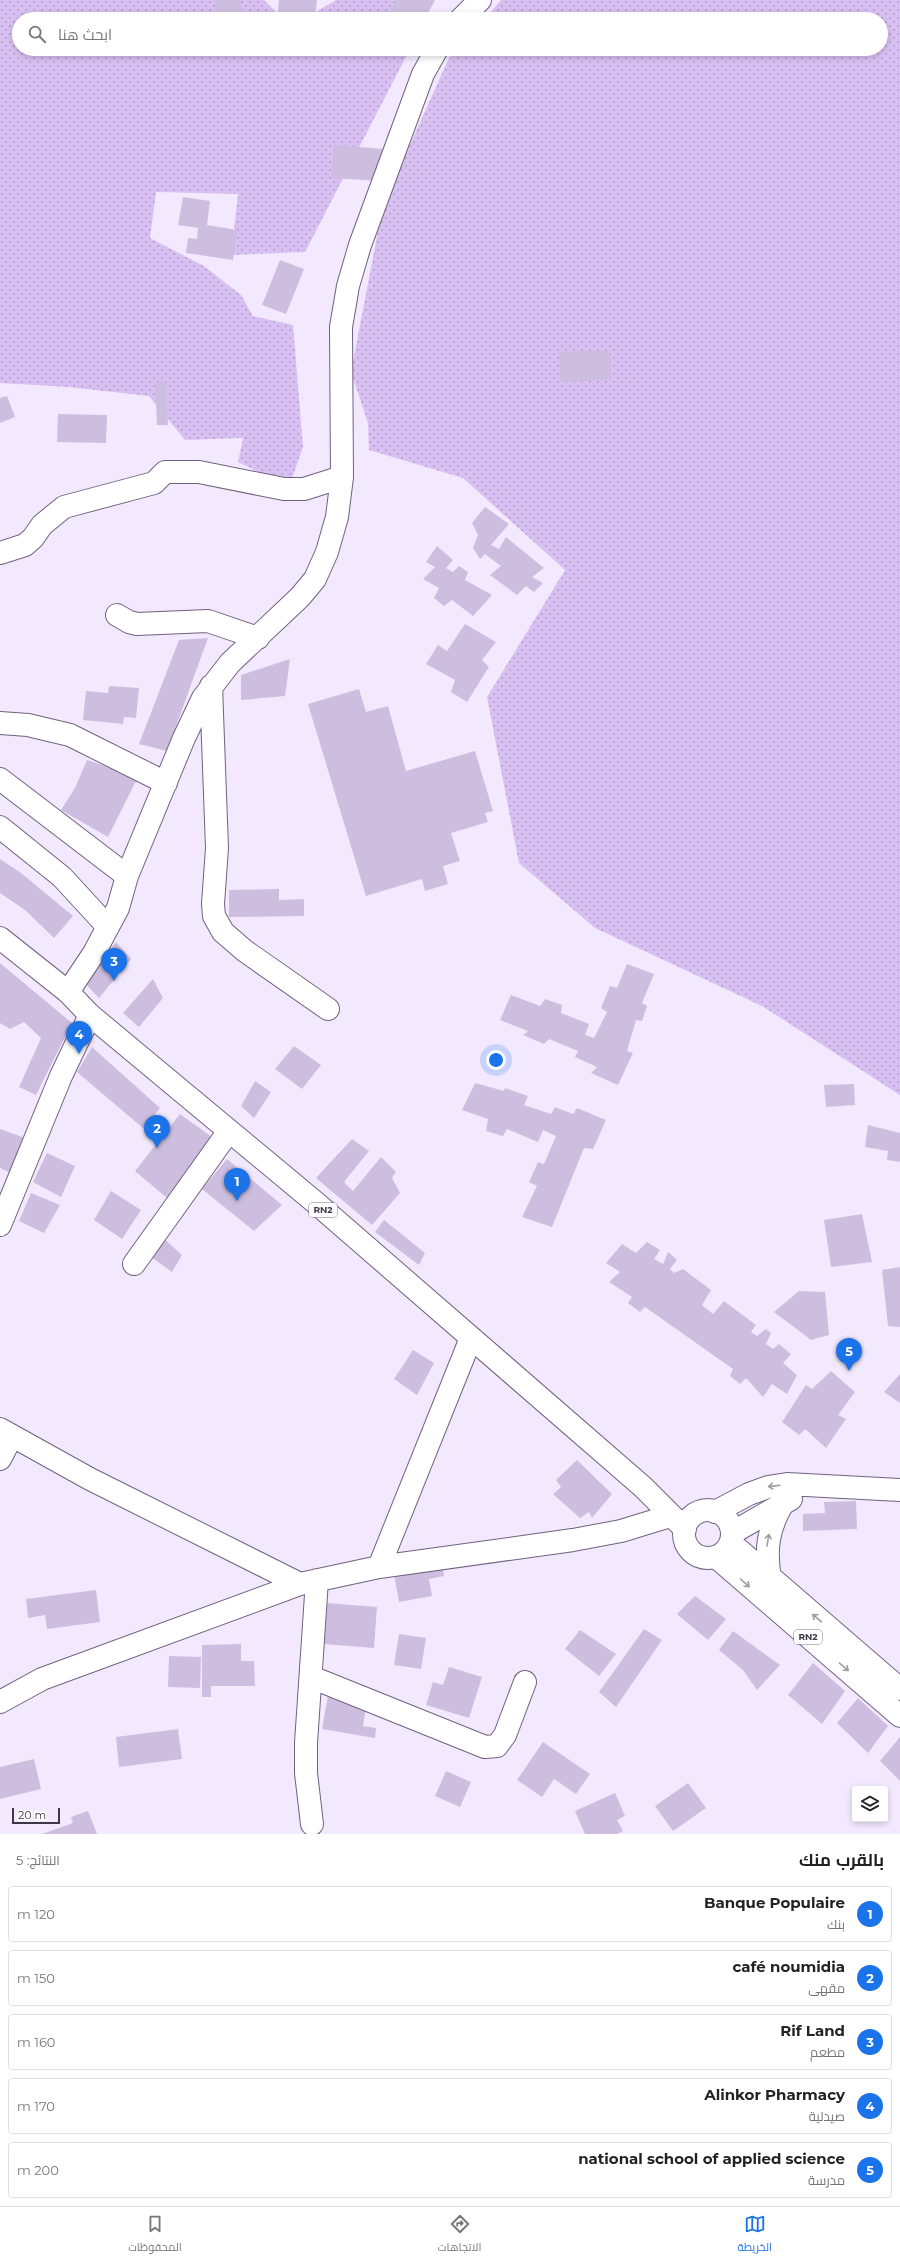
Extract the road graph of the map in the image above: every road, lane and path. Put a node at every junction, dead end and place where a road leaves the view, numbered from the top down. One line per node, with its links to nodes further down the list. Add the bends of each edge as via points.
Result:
1 (480, 0): 2 (main road)
2 (468, 12)
3 (433, 56): 4 (main road, via 423,74 399,138 360,245 348,286 341,327)
4 (342, 477): 5 (main road, via 304,489 284,489 199,472 165,472 154,483 64,507 42,525 25,545); 7 (main road, via 337,517 327,552 315,578 300,597)
5 (0, 553)
6 (117, 615): 7 (main road, via 137,624 208,621)
7 (258, 638): 8 (main road, via 230,663)
8 (212, 686): 11 (main road, via 203,698 187,731); 17 (main road, via 217,848 214,916 223,932 245,951)
9 (0, 723): 11 (main road, via 28,725 70,735)
10 (0, 779): 13 (main road)
11 (166, 783): 13 (main road)
12 (0, 827): 14 (main road, via 62,877)
13 (127, 876): 14 (main road, via 118,908)
14 (108, 927): 16 (main road)
15 (0, 938): 16 (main road, RN2)
16 (68, 992): 18 (main road, RN2)
17 (328, 1009)
18 (90, 1015): 19 (main road, RN2); 20 (main road, via 61,1076)
19 (229, 1131): 21 (main road); 22 (main road, RN2)
20 (0, 1225)
21 (134, 1264)
22 (472, 1338): 28 (main road, RN2, via 643,1487); 30 (main road)
23 (6, 1433): 24 (main road); 32 (main road, via 90,1479)
24 (0, 1459)
25 (813, 1486): 26 (main road); 27 (main road); 28 (main road, one-way to 28, via 787,1484 768,1487)
26 (900, 1490)
27 (782, 1505): 29 (main road); 31 (main road, one-way to 27, via 767,1540)
28 (692, 1517): 29 (main road, RN2, via 727,1520); 29 (main road, via 687,1545 692,1552 707,1558); 30 (main road, via 573,1540)
29 (726, 1544): 31 (main road, RN2); 37 (main road, RN2, one-way to 37)
30 (379, 1567): 32 (main road)
31 (770, 1578): 35 (main road, RN2, one-way to 31)
32 (309, 1582): 33 (main road); 36 (main road, via 42,1679)
33 (311, 1677): 34 (main road, via 485,1747 497,1746 505,1735); 38 (main road, via 306,1773)
34 (525, 1682)
35 (900, 1689)
36 (0, 1702)
37 (900, 1716)
38 (312, 1824)

